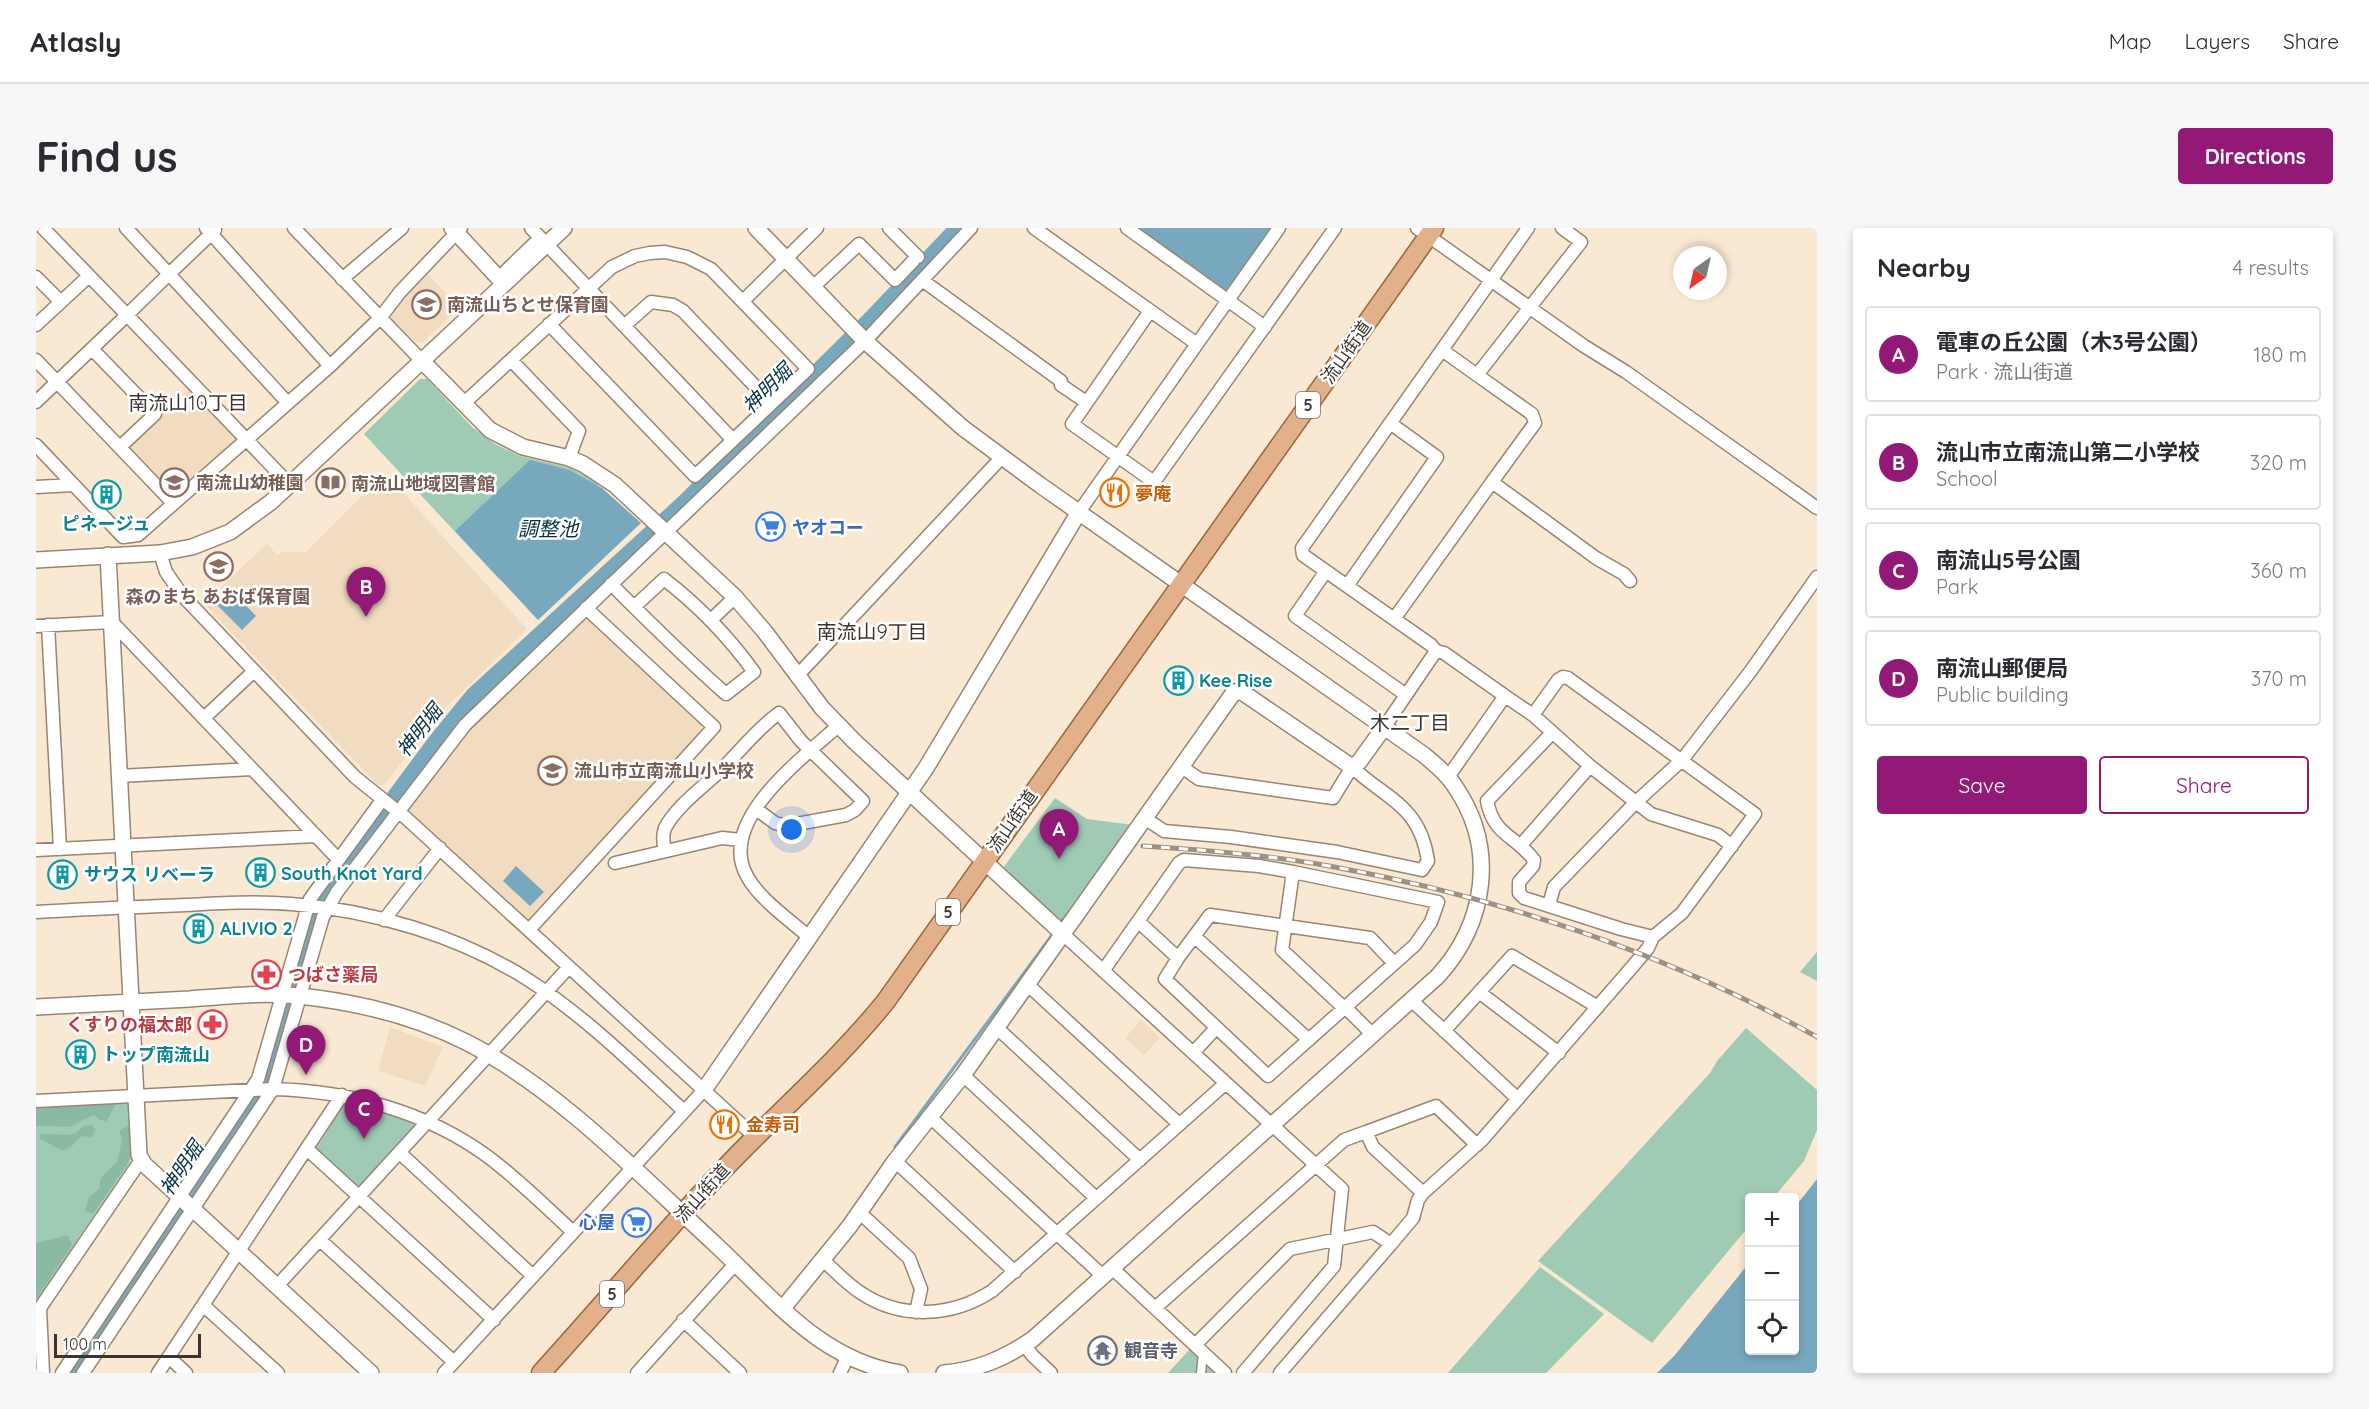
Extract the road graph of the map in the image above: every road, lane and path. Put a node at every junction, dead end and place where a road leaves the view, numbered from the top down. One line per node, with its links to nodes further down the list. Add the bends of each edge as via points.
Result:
1 (43, 228): 22 (street)
2 (126, 228): 21 (street)
3 (294, 228): 25 (street)
4 (402, 228): 25 (street)
5 (564, 228): 19 (street)
6 (756, 228): 20 (street)
7 (889, 228): 28 (street, via 916,258 895,280 859,244)
8 (971, 228): 26 (street)
9 (1034, 228): 34 (street)
10 (1127, 228): 30 (street)
11 (1279, 228): 30 (street)
12 (1335, 228): 40 (street)
13 (1528, 228): 27 (street)
14 (1562, 228): 33 (street, via 1581,242)
15 (815, 229): 20 (street)
16 (211, 230): 21 (street); 48 (street)
17 (456, 230): 24 (street); 36 (street)
18 (1426, 231): 27 (street); 78 (main road, 流山街道 / 5)
19 (538, 237): 24 (street); 29 (street)
20 (787, 259): 28 (street); 31 (street)
21 (169, 274): 35 (street); 52 (street)
22 (89, 276): 32 (street); 35 (street)
23 (36, 277): 32 (street)
24 (504, 277): 47 (street)
25 (342, 279): 36 (street)
26 (922, 280): 41 (street); 53 (street)
27 (1491, 282): 33 (street); 44 (street)
28 (813, 286): 41 (street)
29 (588, 288): 31 (street, via 625,260 665,252 701,263); 37 (street); 39 (street)
30 (1228, 300): 40 (street); 42 (street)
31 (743, 301): 54 (street, via 808,369)
32 (61, 302): 38 (street)
33 (1529, 308): 49 (street); 69 (street)
34 (1150, 311): 42 (street); 53 (street)
35 (127, 315): 43 (street); 57 (street)
36 (380, 318): 47 (street); 48 (street)
37 (549, 324): 46 (street); 58 (street, via 695,476)
38 (36, 325)
39 (624, 326): 54 (street, via 651,302 674,305); 58 (street)
40 (1265, 327): 61 (street, via 1155,482)
41 (860, 336): 62 (street, via 921,393); 71 (street)
42 (1197, 344): 61 (street)
43 (92, 349): 50 (street); 60 (street, via 155,414)
44 (1442, 350): 49 (street); 56 (street)
45 (36, 360): 50 (street)
46 (511, 360): 55 (street); 63 (street, via 579,431)
47 (422, 361): 55 (street); 65 (street)
48 (330, 366): 52 (street)
49 (1477, 375): 64 (street, via 1532,414 1535,423)
50 (58, 382): 51 (street); 60 (street)
51 (36, 402)
52 (287, 402): 57 (street)
53 (1086, 402): 61 (street, via 1072,424)
54 (771, 403): 58 (street)
55 (463, 405): 63 (street, via 490,430 512,443)
56 (1390, 423): 75 (street, via 1302,548 1303,555); 80 (street, via 1437,457)
57 (246, 439): 65 (street); 68 (street)
58 (733, 440)
59 (36, 445): 66 (street)
60 (120, 447): 68 (street)
61 (1116, 455): 70 (street)
62 (1002, 457): 70 (street); 90 (street)
63 (569, 458): 71 (street, via 606,478)
64 (1492, 482): 77 (street); 84 (street)
65 (289, 484): 72 (street, via 230,532 205,544)
66 (74, 485): 67 (street); 68 (street, via 123,537 138,535)
67 (36, 487)
68 (173, 503)
69 (1817, 508)
70 (1079, 512): 78 (street); 106 (street)
71 (660, 527): 79 (street); 81 (street)
72 (160, 553): 73 (street); 89 (street, via 177,590)
73 (108, 555): 74 (street); 86 (street)
74 (36, 560)
75 (1326, 571): 80 (street); 91 (street, via 1295,616)
76 (1817, 577): 99 (street)
77 (1630, 580)
78 (1181, 583): 96 (street); 121 (main road, 流山街道 / 5)
79 (611, 584): 82 (street); 83 (street)
80 (1347, 586): 84 (street)
81 (735, 597): 85 (street); 90 (street)
82 (634, 607): 85 (street, via 664,579); 85 (street, via 726,694 754,672)
83 (586, 608): 108 (street, via 465,725); 132 (street, via 714,727)
84 (1394, 619): 88 (street)
85 (711, 620)
86 (112, 622): 87 (street); 94 (street); 104 (street)
87 (42, 626): 117 (street)
88 (1436, 651): 91 (street); 92 (street)
89 (254, 671): 94 (street); 108 (street, via 355,777)
90 (797, 676): 95 (street)
91 (1406, 695): 96 (street)
92 (1505, 696): 93 (street); 105 (street)
93 (1533, 716): 97 (street); 99 (street, via 1563,677 1568,678)
94 (204, 718): 103 (street)
95 (838, 726): 98 (street); 106 (street)
96 (1385, 726): 102 (street); 105 (street)
97 (1552, 733): 100 (street); 113 (street, via 1487,801 1493,822)
98 (811, 751): 109 (street, via 773,786); 109 (street, via 863,801 855,810 786,826); 119 (street, via 779,713 760,727 668,824 664,830)
99 (1683, 760): 107 (street); 115 (street, via 1755,814)
100 (1590, 766): 107 (street); 113 (street)
101 (1182, 767): 102 (street, via 1199,779 1333,798); 102 (street, via 1238,691); 110 (street)
102 (1352, 767): 110 (street, via 1408,812 1426,849 1428,861 1422,870 1294,846 1164,831)
103 (252, 769): 104 (street); 111 (street)
104 (119, 776): 114 (street)
105 (1448, 777): 145 (street, via 1476,829 1481,854 1478,903 1466,938 1453,960)
106 (909, 793): 121 (street); 136 (street)
107 (1636, 802): 115 (street, via 1651,814 1718,835); 124 (street, via 1554,887)
108 (390, 805): 116 (street); 120 (street); 127 (street)
109 (756, 809): 112 (street)
110 (1146, 819): 133 (street)
111 (316, 836): 114 (street); 120 (street)
112 (741, 840): 119 (street, via 722,838); 136 (street, via 741,862 753,886)
113 (1521, 844): 124 (street, via 1534,860 1519,882 1519,893)
114 (123, 846): 117 (street); 126 (street)
115 (1732, 846): 135 (street, via 1682,913)
116 (440, 848): 129 (street); 132 (street)
117 (60, 849): 118 (street)
118 (36, 850)
119 (665, 851): 122 (street)
120 (338, 859): 125 (street)
121 (984, 861): 133 (street); 173 (main road, 流山街道 / 5, via 870,1020 827,1069)
122 (615, 863)
123 (1293, 872): 130 (street, via 1184,860); 131 (street); 138 (street, via 1438,902 1421,938)
124 (1549, 905): 135 (street)
125 (308, 906): 126 (street, via 252,902); 127 (street); 144 (street)
126 (126, 907): 128 (street); 146 (street)
127 (328, 908): 129 (street); 144 (street)
128 (36, 912)
129 (384, 920): 143 (street, via 458,944)
130 (1139, 922): 137 (street); 140 (street)
131 (1286, 925): 134 (street, via 1210,915); 138 (street, via 1370,938); 149 (street, via 1282,950)
132 (529, 930): 139 (street)
133 (1064, 934): 140 (street); 141 (street)
134 (1194, 936): 137 (street); 154 (street)
135 (1653, 937): 148 (street)
136 (809, 938): 161 (street)
137 (1178, 958): 151 (street, via 1166,976 1167,983)
138 (1395, 963): 149 (street)
139 (569, 967): 143 (street); 161 (street)
140 (1103, 971): 155 (street)
141 (1028, 985): 150 (street); 170 (street)
142 (1479, 992): 148 (street, via 1512,956); 152 (street); 156 (street)
143 (547, 993): 157 (street); 167 (street, via 582,1018)
144 (291, 995): 146 (street); 157 (street, via 399,1015 445,1032); 160 (street); 162 (street)
145 (1411, 1000): 152 (street); 153 (street)
146 (131, 1002): 147 (street); 164 (street)
147 (36, 1007)
148 (1598, 1007): 156 (street)
149 (1344, 1008): 153 (street); 154 (street)
150 (997, 1028): 158 (street); 178 (street)
151 (1216, 1028): 154 (street, via 1268,1076); 155 (street)
152 (1444, 1031): 165 (street)
153 (1373, 1035): 171 (street)
154 (1309, 1040)
155 (1193, 1053): 159 (street)
156 (1558, 1053): 165 (street)
157 (490, 1056): 169 (street); 181 (street, via 537,1087)
158 (963, 1076): 168 (street); 184 (street)
159 (1226, 1083): 170 (street); 171 (street)
160 (273, 1089): 162 (street); 163 (street); 185 (street)
161 (704, 1090): 167 (street); 173 (street)
162 (250, 1091): 164 (street); 185 (street)
163 (342, 1095): 169 (street); 175 (street)
164 (135, 1096): 166 (street); 177 (street)
165 (1518, 1099): 174 (street)
166 (36, 1101)
167 (684, 1111): 181 (street)
168 (930, 1117): 179 (street); 189 (street)
169 (428, 1122): 176 (street); 188 (street, via 492,1160)
170 (1179, 1124): 178 (street)
171 (1272, 1125): 180 (street); 197 (street)
172 (1366, 1132): 174 (street, via 1436,1106); 180 (street, via 1344,1140); 182 (street, via 1373,1148)
173 (755, 1137): 187 (main road, 流山街道 / 5)
174 (1477, 1144): 182 (street)
175 (307, 1149): 183 (street); 193 (street)
176 (400, 1153): 183 (street); 198 (street)
177 (141, 1160): 185 (street); 203 (street)
178 (1140, 1160): 184 (street)
179 (895, 1161): 186 (street); 196 (street)
180 (1316, 1166): 190 (street, via 1342,1189); 202 (street)
181 (633, 1168): 187 (street); 188 (street)
182 (1423, 1193): 192 (street, via 1413,1218)
183 (360, 1197): 191 (street); 205 (street)
184 (1096, 1198): 189 (street)
185 (186, 1202): 193 (street); 213 (street); 215 (street)
186 (860, 1213): 194 (street); 204 (street, via 909,1258 921,1289)
187 (683, 1214): 195 (street); 221 (main road, 流山街道 / 5)
188 (573, 1232): 198 (street)
189 (1057, 1233): 196 (street); 197 (street)
190 (1337, 1239): 192 (street, via 1373,1232); 208 (street, via 1290,1249); 229 (street, via 1334,1266)
191 (320, 1240): 199 (street); 211 (street)
192 (1391, 1244): 230 (street)
193 (238, 1251): 199 (street); 200 (street)
194 (823, 1260): 201 (street); 204 (street, via 871,1299 898,1310)
195 (736, 1263): 201 (street); 206 (street)
196 (1015, 1272): 204 (street, via 969,1304 943,1311)
197 (1107, 1272): 202 (street); 207 (street)
198 (533, 1276): 205 (street)
199 (277, 1286): 219 (street)
200 (203, 1305): 209 (street); 218 (street)
201 (783, 1308): 210 (street, via 821,1342)
202 (1155, 1308): 208 (street)
203 (38, 1309): 214 (street)
204 (916, 1312)
205 (494, 1320): 211 (street)
206 (683, 1320): 212 (street); 222 (street)
207 (1024, 1344): 225 (street, via 986,1365); 226 (street)
208 (1199, 1349): 227 (street); 228 (street)
209 (169, 1357): 216 (street); 217 (street)
210 (847, 1358): 223 (street); 224 (street)
211 (454, 1362): 220 (street)
212 (644, 1370)
213 (88, 1371)
214 (43, 1373)
215 (62, 1373)
216 (158, 1373)
217 (186, 1373)
218 (278, 1373)
219 (371, 1373)
220 (444, 1373)
221 (540, 1373)
222 (740, 1373)
223 (840, 1373)
224 (900, 1373)
225 (944, 1373)
226 (1051, 1373)
227 (1201, 1373)
228 (1226, 1373)
229 (1243, 1373)
230 (1280, 1373)

